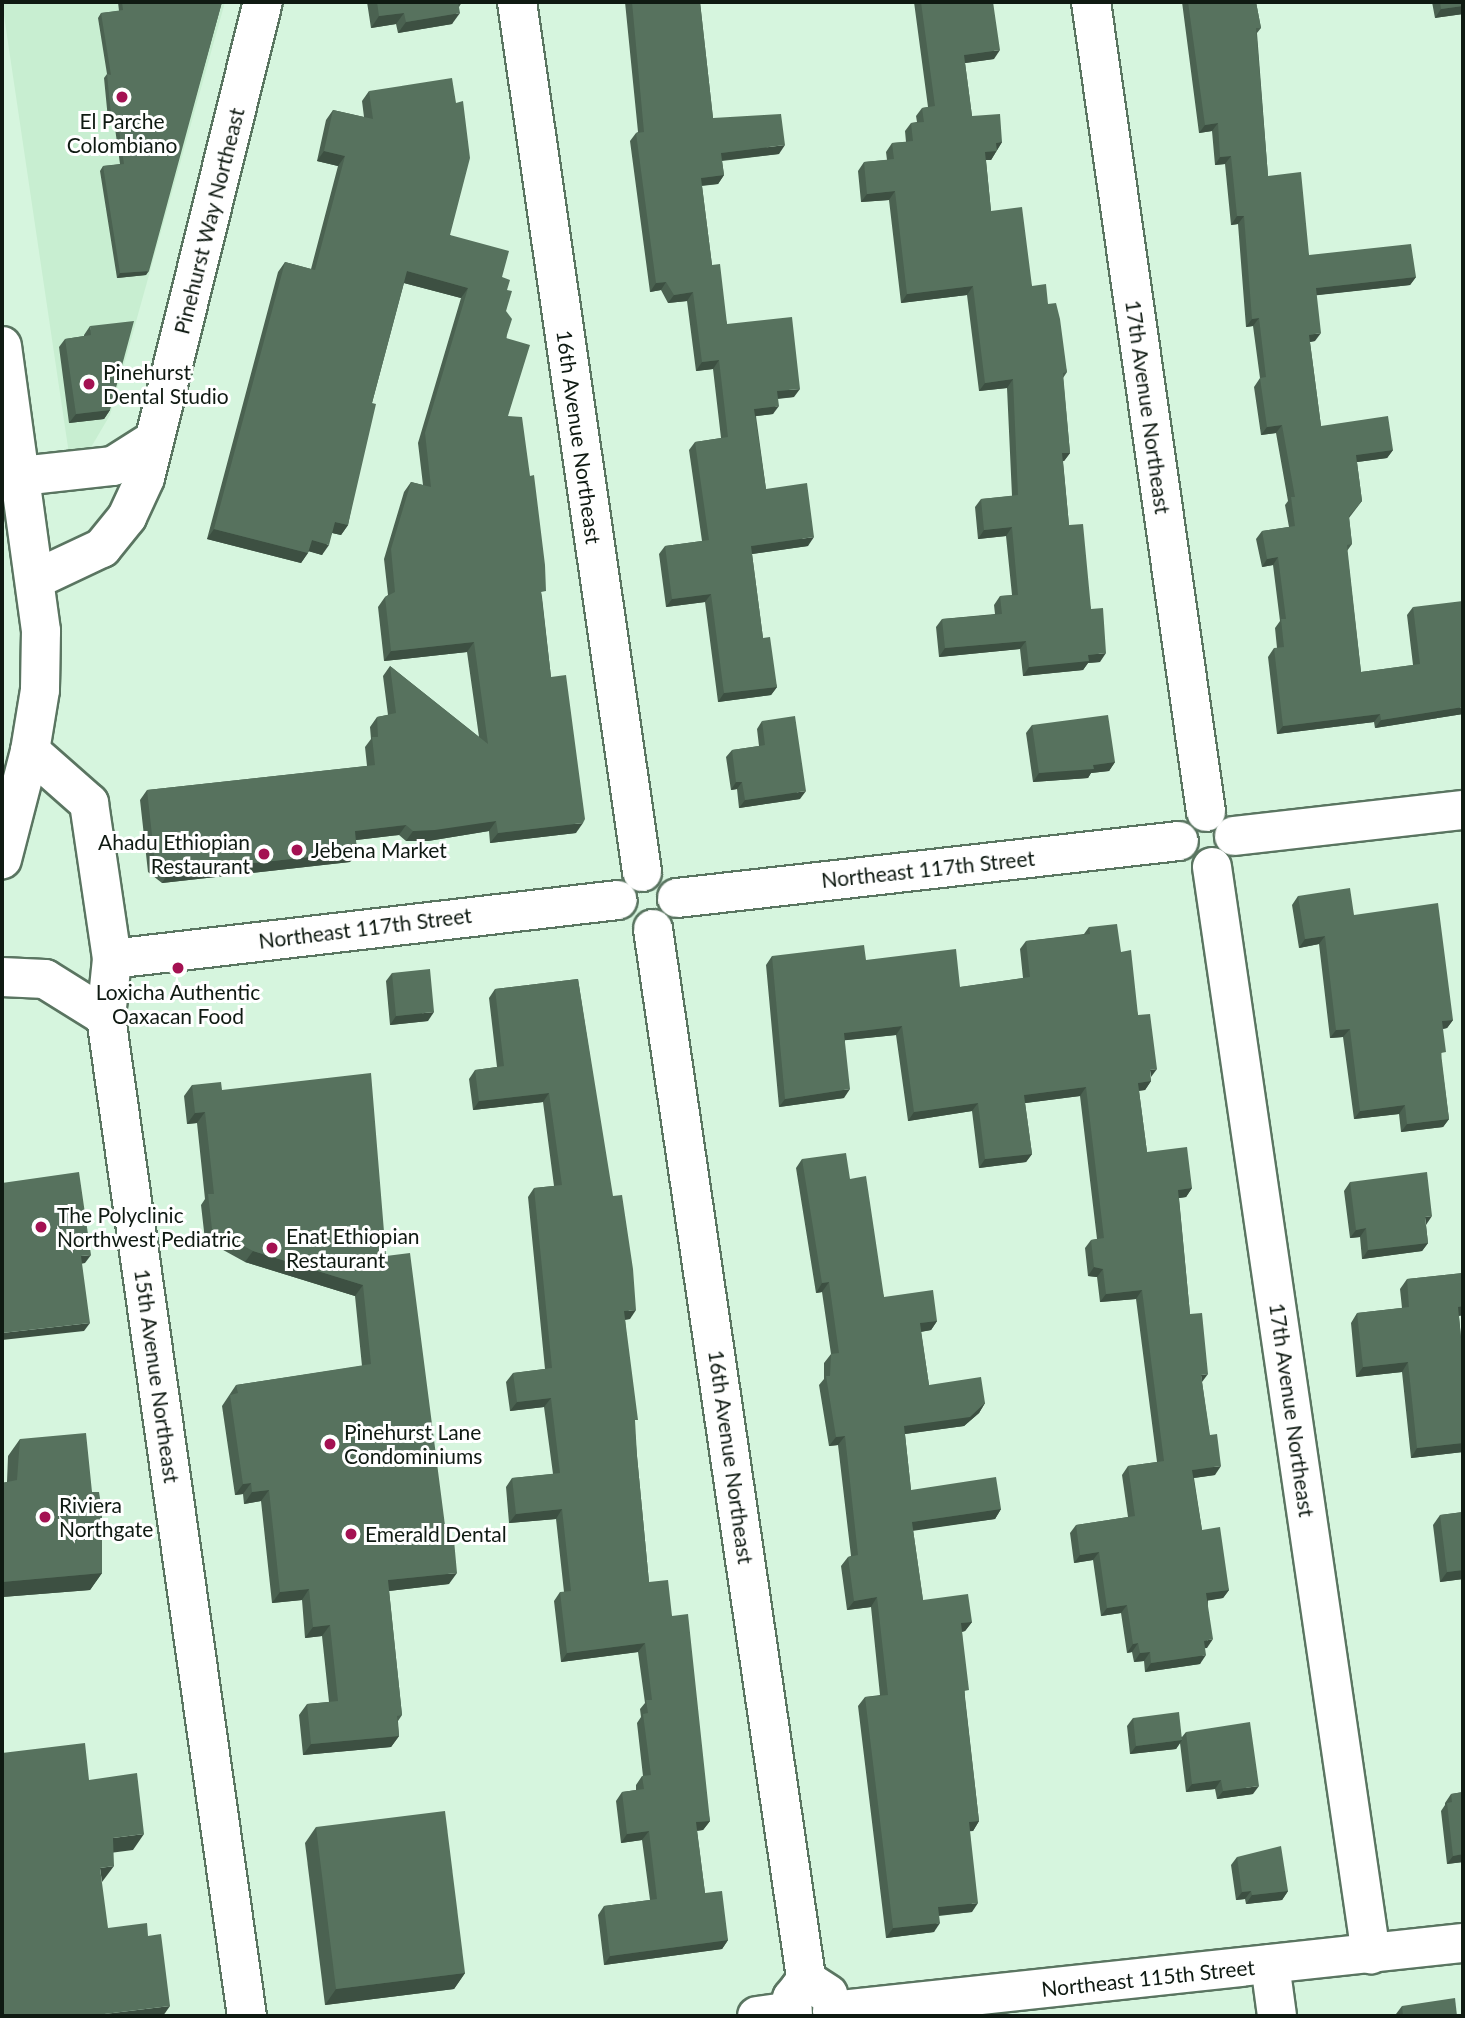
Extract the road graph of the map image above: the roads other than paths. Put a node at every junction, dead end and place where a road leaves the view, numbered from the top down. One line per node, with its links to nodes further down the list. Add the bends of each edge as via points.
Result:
1 (263, 2): 5 (street, Pinehurst Way Northeast)
2 (517, 2): 14 (street, 16th Avenue Northeast)
3 (1091, 2): 10 (street, 17th Avenue Northeast)
4 (2, 346): 6 (street)
5 (154, 440): 6 (street, via 113,467); 7 (street, Pinehurst Way Northeast, via 145,478 127,517 102,548)
6 (21, 476): 7 (street)
7 (36, 579): 8 (street, via 40,690)
8 (30, 751): 12 (street); 17 (street, 15th Avenue Northeast, via 89,803)
9 (1463, 810): 10 (street)
10 (1220, 824): 11 (street, via 1188,818); 13 (street, via 1228,858)
11 (1179, 841): 13 (street, via 1187,860); 15 (street, Northeast 117th Street)
12 (2, 859)
13 (1212, 867): 21 (street, 17th Avenue Northeast)
14 (630, 886): 15 (street, via 668,880); 16 (street, via 631,925); 17 (street, Northeast 117th Street)
15 (677, 898): 16 (street, via 673,916)
16 (653, 929): 23 (street, 16th Avenue Northeast)
17 (112, 959): 19 (street, 15th Avenue Northeast)
18 (2, 977): 19 (street, via 45,979)
19 (106, 1017): 24 (street, 15th Avenue Northeast)
20 (1463, 1943): 21 (street, Northeast 115th Street)
21 (1371, 1954): 22 (street, Northeast 115th Street)
22 (1270, 1964): 23 (street, Northeast 115th Street); 25 (street)
23 (802, 2009)
24 (247, 2016)
25 (1277, 2016)

